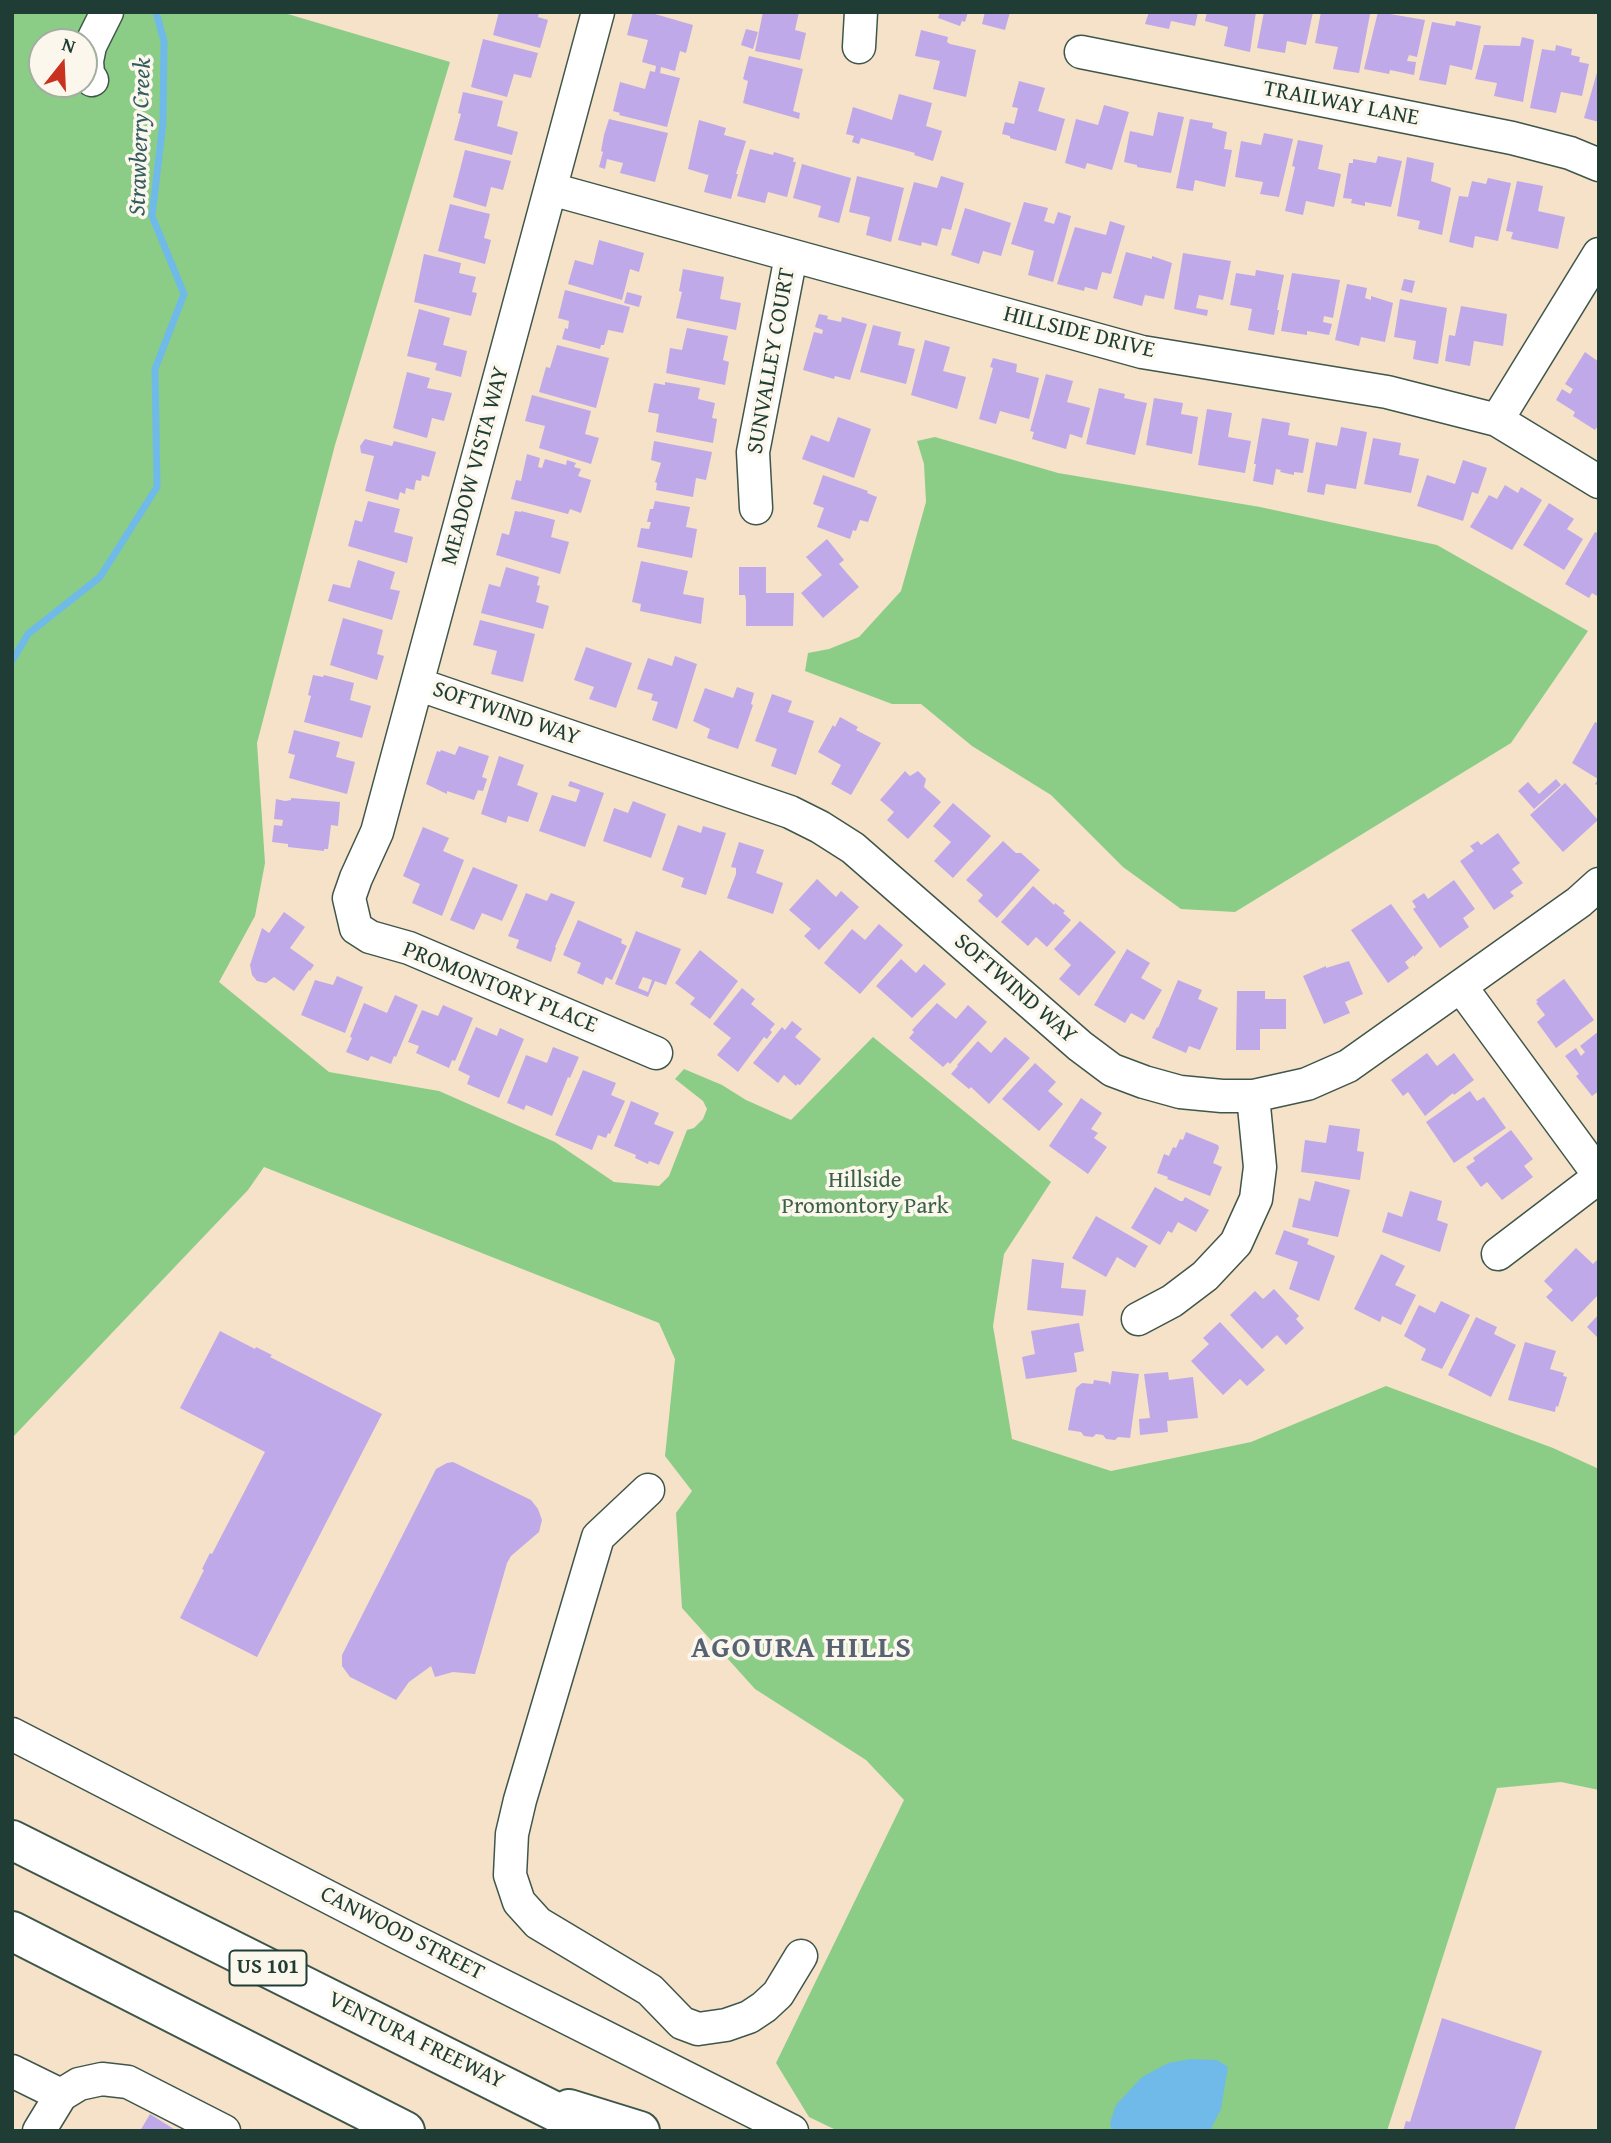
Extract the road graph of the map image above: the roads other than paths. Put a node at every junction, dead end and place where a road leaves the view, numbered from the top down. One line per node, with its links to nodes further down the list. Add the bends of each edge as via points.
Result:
1 (107, 12): 4 (street)
2 (598, 12): 8 (street, MEADOW VISTA WAY)
3 (861, 12): 5 (street)
4 (98, 30)
5 (859, 47)
6 (1081, 52): 7 (street, TRAILWAY LANE, via 1512,138)
7 (1599, 165)
8 (551, 189): 10 (street, HILLSIDE DRIVE); 14 (street, MEADOW VISTA WAY)
9 (1599, 254): 11 (street)
10 (791, 256): 11 (street, HILLSIDE DRIVE, via 1142,352 1387,393); 13 (street, SUNVALLEY COURT, via 752,452)
11 (1497, 420): 12 (street, HILLSIDE DRIVE)
12 (1599, 482)
13 (756, 508)
14 (417, 684): 16 (street, MEADOW VISTA WAY, via 377,832 349,898); 19 (street, SOFTWIND WAY, via 790,812 853,848 1112,1070 1180,1092)
15 (1599, 884): 17 (street, SOFTWIND WAY)
16 (352, 916): 18 (street, PROMONTORY PLACE, via 356,928 370,937 409,948)
17 (1461, 986): 19 (street, SOFTWIND WAY, via 1348,1066 1307,1084); 20 (street)
18 (656, 1053)
19 (1253, 1096): 22 (street, via 1259,1177 1256,1199 1236,1243 1205,1276)
20 (1599, 1176): 21 (street)
21 (1498, 1254)
22 (1138, 1319)
23 (648, 1490): 28 (street, via 598,1537 520,1800 510,1875 519,1902 538,1923 650,1990)
24 (12, 1734): 29 (street, CANWOOD STREET)
25 (12, 1840): 32 (highway, VENTURA FREEWAY / US 101)
26 (12, 1931): 33 (highway)
27 (801, 1956): 28 (street, via 778,1994 749,2017 698,2029)
28 (682, 2023): 29 (street)
29 (662, 2065): 38 (street, CANWOOD STREET)
30 (12, 2071): 31 (street)
31 (61, 2095): 34 (street); 35 (street, via 79,2084 102,2079 128,2082)
32 (524, 2095): 36 (highway, VENTURA FREEWAY / US 101); 37 (highway)
33 (396, 2128)
34 (39, 2131)
35 (224, 2131)
36 (594, 2131)
37 (640, 2131)
38 (792, 2131)

